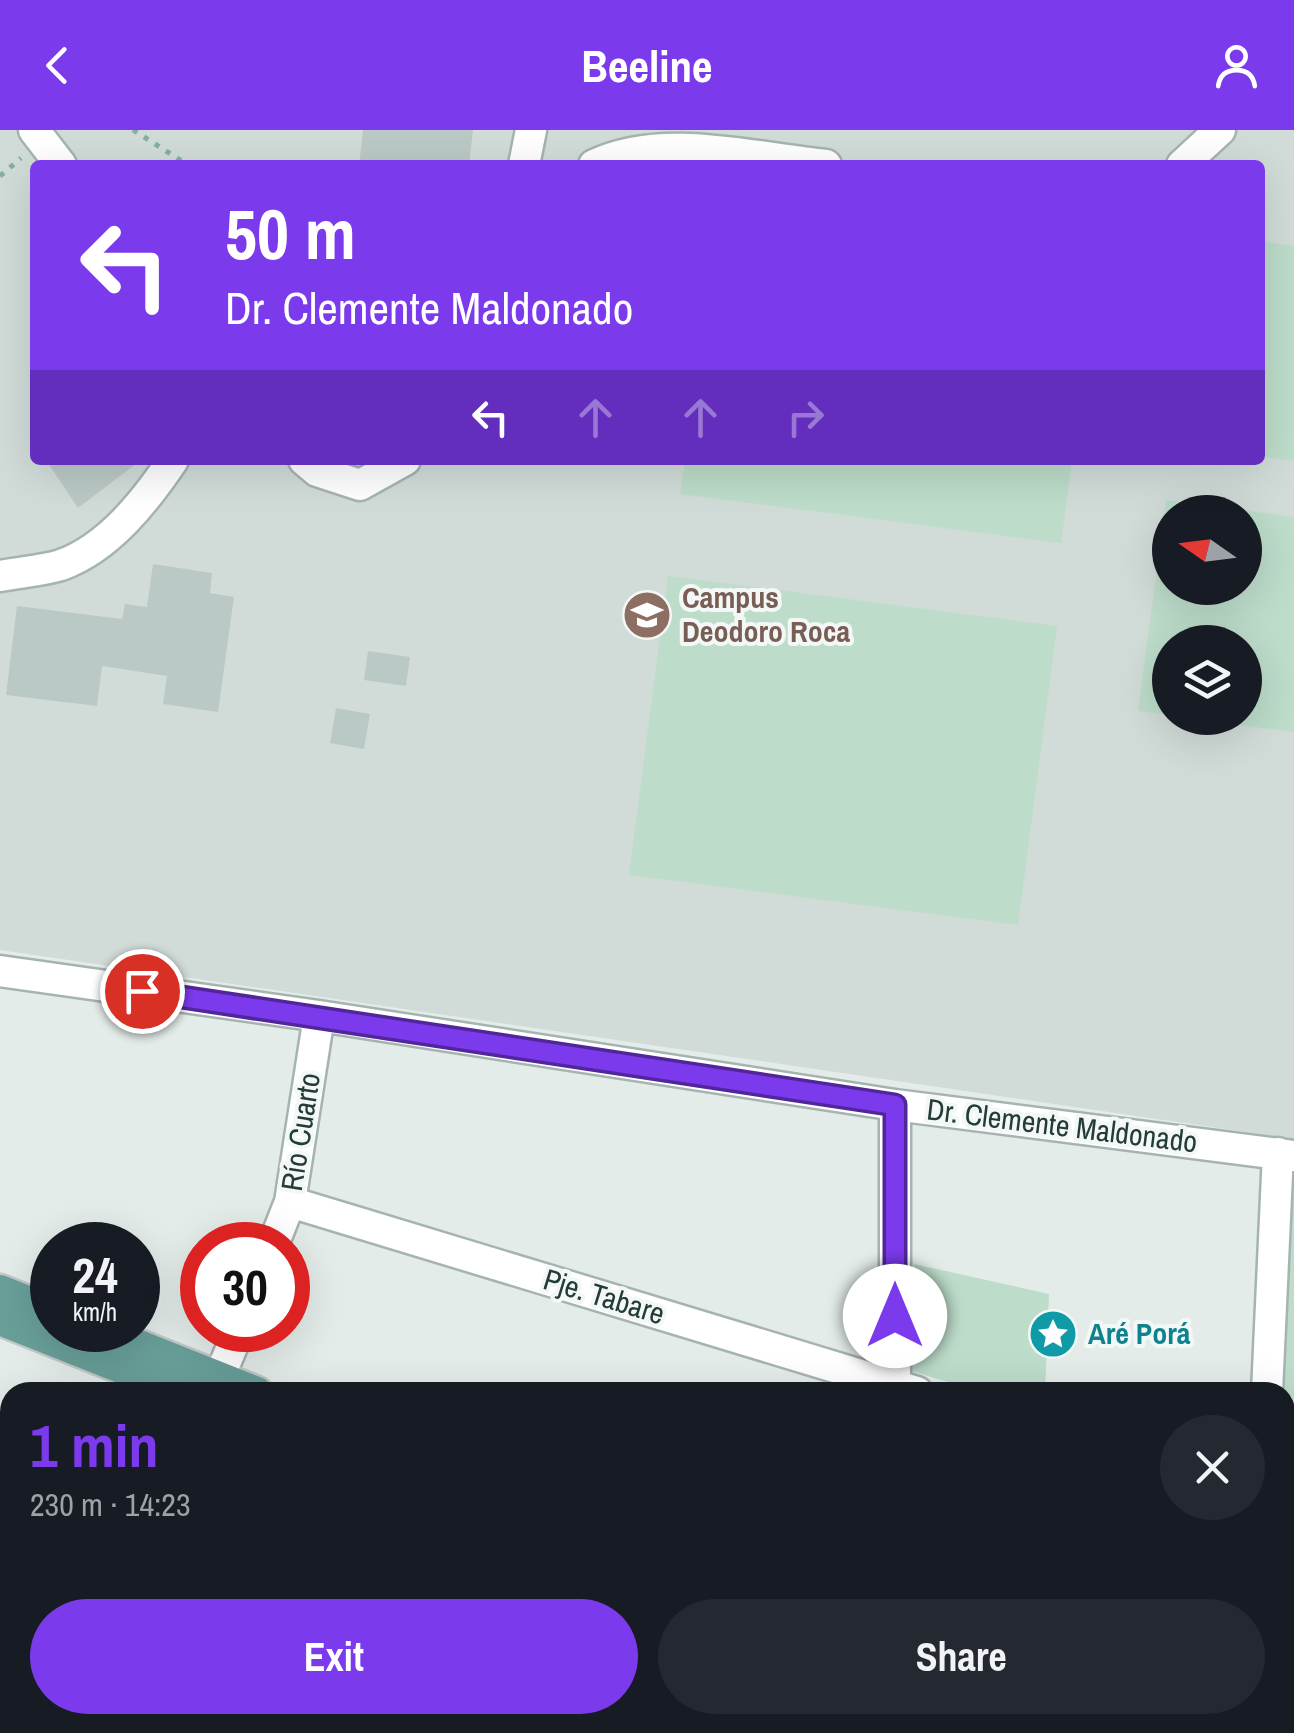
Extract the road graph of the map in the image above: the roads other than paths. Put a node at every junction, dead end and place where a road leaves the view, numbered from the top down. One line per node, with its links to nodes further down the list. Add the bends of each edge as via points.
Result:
1 (34, 130): 4 (street)
2 (532, 130): 5 (street)
3 (1220, 130): 8 (street)
4 (57, 160)
5 (525, 160)
6 (608, 160): 7 (street, via 634,151 700,150)
7 (784, 160)
8 (1187, 160)
9 (170, 465): 12 (street, via 100,542 62,564)
10 (310, 465): 11 (street, via 360,485)
11 (397, 465)
12 (0, 576)
13 (0, 971): 14 (street, Dr. Clemente Maldonado)
14 (319, 1016): 15 (street, Dr. Clemente Maldonado); 17 (street, Río Cuarto)
15 (895, 1105): 16 (street, Dr. Clemente Maldonado); 28 (street)
16 (1286, 1154): 29 (street)
17 (290, 1202): 18 (street, Río Cuarto); 27 (street, Pje. Tabare)
18 (283, 1222)
19 (0, 1290): 20 (main road)
20 (30, 1302)
21 (0, 1320): 24 (main road)
22 (147, 1352): 25 (main road)
23 (231, 1352): 26 (street)
24 (156, 1382)
25 (211, 1382)
26 (218, 1382)
27 (877, 1382)
28 (903, 1382)
29 (1268, 1382)

